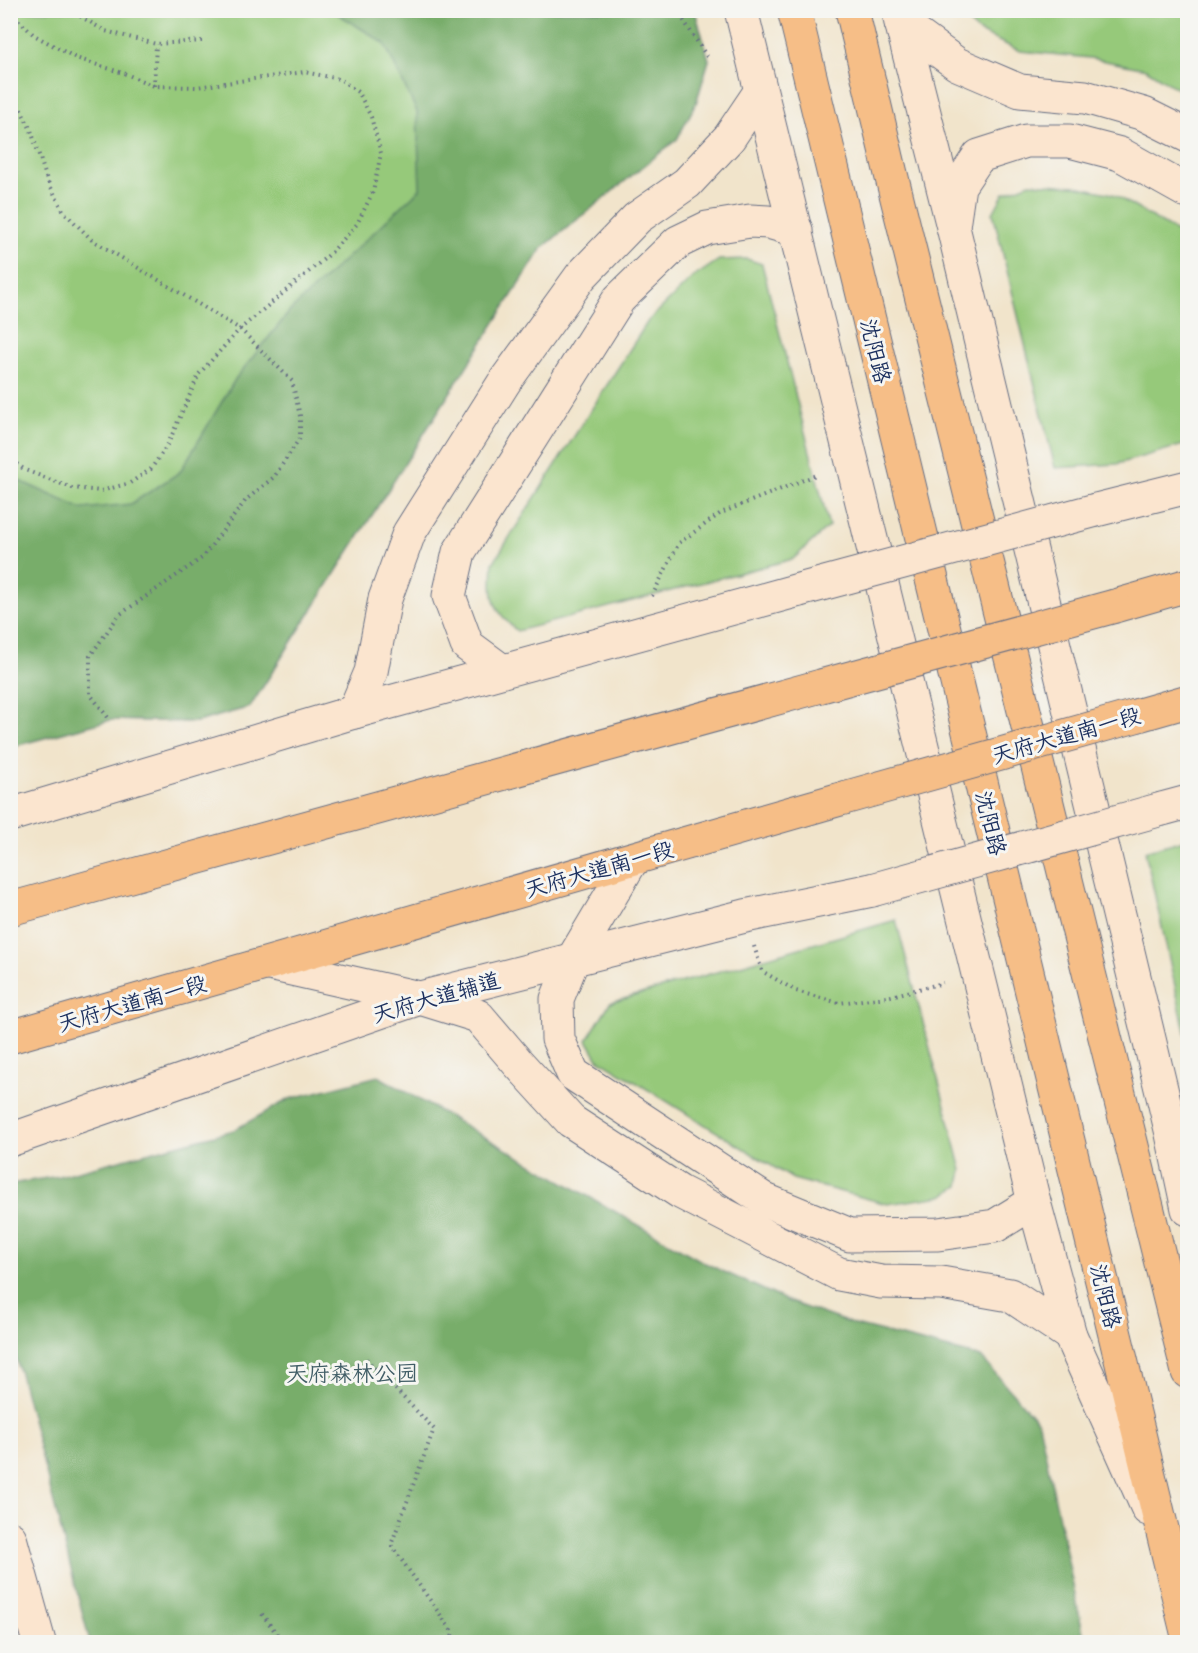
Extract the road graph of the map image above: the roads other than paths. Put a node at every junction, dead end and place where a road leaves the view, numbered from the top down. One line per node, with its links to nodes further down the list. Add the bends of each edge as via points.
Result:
1 (741, 10): 5 (street)
2 (794, 10): 30 (main road, 沈阳路)
3 (852, 10): 28 (main road)
4 (900, 17): 6 (street, via 957,64 1020,91 1085,97 1144,114); 8 (street)
5 (760, 92): 9 (street); 14 (street, via 729,138 687,183 637,218 581,276 505,381 409,533 385,599 372,672)
6 (1188, 136)
7 (1188, 192): 8 (street, via 1120,154 1070,141 1026,141 979,156 959,186)
8 (953, 227): 24 (street)
9 (796, 230): 12 (street, via 750,221 707,228 678,242 619,298 459,552 449,596 467,645); 25 (street)
10 (1188, 487): 12 (street, bridge)
11 (1188, 585): 18 (main road, bridge)
12 (501, 670): 14 (street)
13 (1188, 701): 17 (main road, 天府大道南一段, bridge)
14 (354, 712): 16 (street)
15 (1175, 806): 19 (street, 天府大道辅道, bridge, via 872,890)
16 (10, 815)
17 (632, 860): 19 (street); 20 (main road, 天府大道南一段)
18 (10, 909)
19 (573, 958): 21 (street, 天府大道辅道); 25 (street, via 557,999 558,1039 573,1074 765,1200 850,1235 938,1234 995,1226)
20 (269, 964): 21 (street); 22 (main road, 天府大道南一段)
21 (420, 998): 23 (street, 天府大道辅道); 27 (street, via 478,1016 571,1121 680,1191 838,1274 881,1282 941,1283 1010,1295)
22 (10, 1037)
23 (10, 1140)
24 (1180, 1142): 26 (street)
25 (1034, 1202): 27 (street)
26 (1188, 1209)
27 (1070, 1335): 30 (street)
28 (1188, 1372)
29 (10, 1538): 32 (street)
30 (1168, 1552): 31 (main road, 沈阳路)
31 (1188, 1636)
32 (39, 1642)

